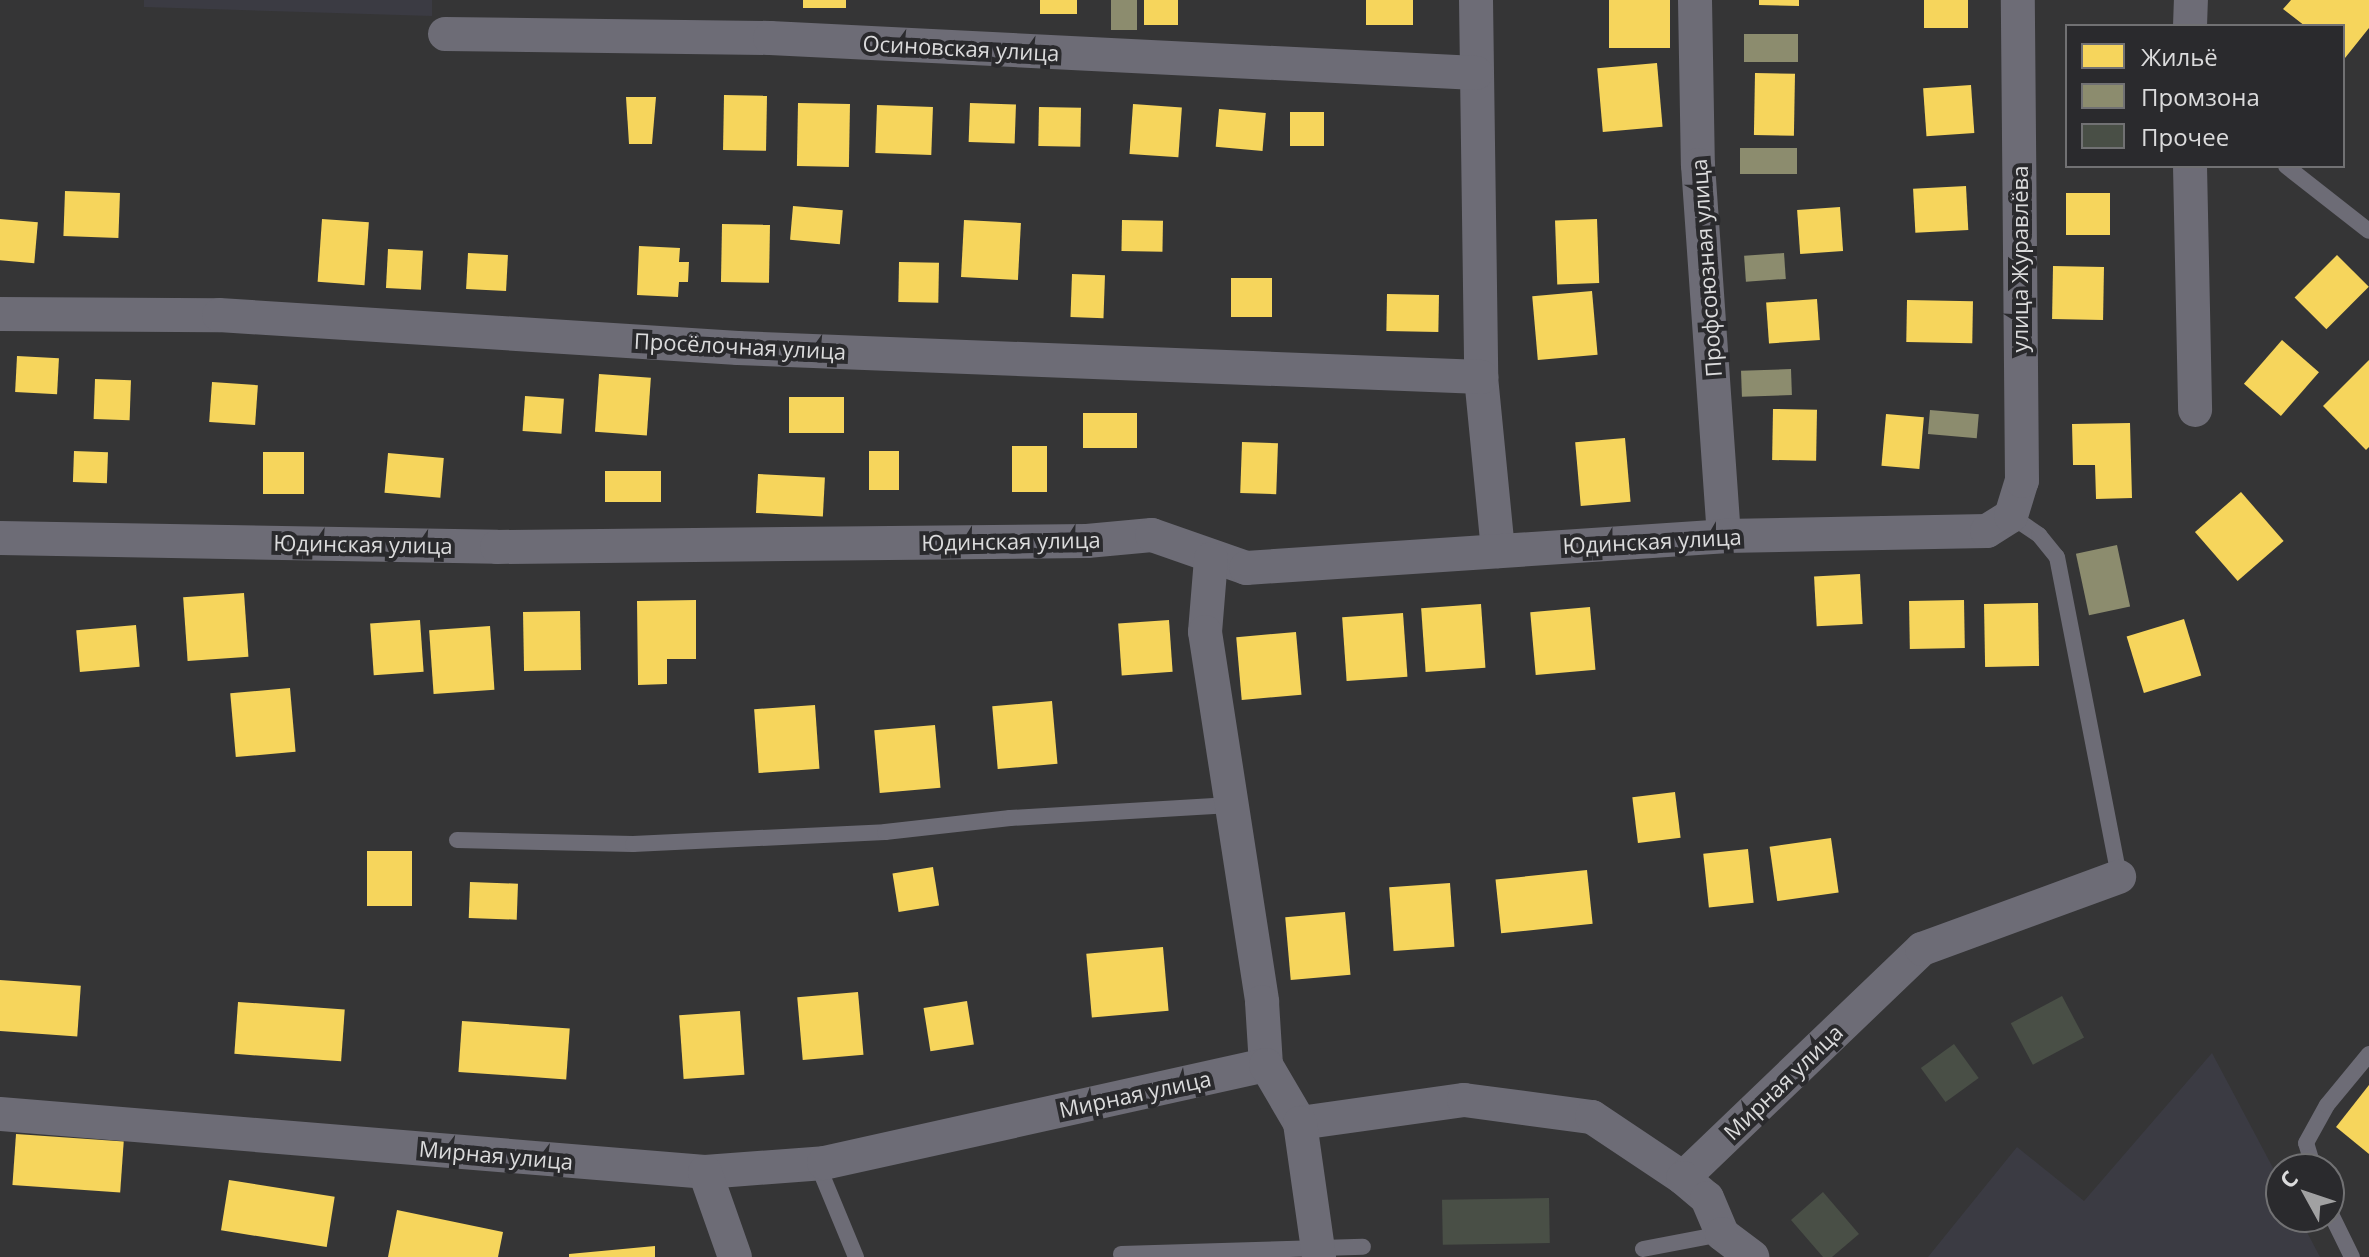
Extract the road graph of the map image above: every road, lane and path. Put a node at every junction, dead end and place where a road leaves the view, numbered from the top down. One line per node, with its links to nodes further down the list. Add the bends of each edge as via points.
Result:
1 (1476, 0): 7 (street)
2 (1695, 0): 15 (street, Профсоюзная улица, via 1698,165)
3 (2018, 0): 14 (street, улица Журавлёва, via 2022,481)
4 (2191, 0): 5 (street)
5 (2190, 24)
6 (445, 34): 7 (street, Осиновская улица, via 770,38)
7 (1476, 73): 12 (street)
8 (2190, 168): 13 (street)
9 (2289, 168): 10 (lane)
10 (2369, 231)
11 (0, 314): 12 (street, Просёлочная улица, via 219,315 738,348)
12 (1481, 377): 17 (street)
13 (2195, 410)
14 (2011, 516): 15 (street, Юдинская улица, via 1987,531); 21 (lane, via 2039,535 2057,557)
15 (1724, 536): 17 (street, Юдинская улица)
16 (0, 538): 18 (street, Юдинская улица, via 497,547 1087,541 1152,535)
17 (1498, 551): 18 (street, Юдинская улица, via 1246,568)
18 (1211, 559): 19 (street, via 1205,632)
19 (1231, 805): 20 (lane, via 665,843); 23 (street, via 1262,1002)
20 (457, 840)
21 (2119, 877): 29 (street, Мирная улица, via 1922,949)
22 (2369, 1054): 26 (lane, via 2327,1105 2306,1143)
23 (1266, 1065): 25 (street); 27 (street, Мирная улица)
24 (0, 1114): 28 (street, Мирная улица)
25 (1300, 1123): 29 (street, via 1464,1100 1592,1117); 34 (street)
26 (2309, 1153)
27 (817, 1163): 28 (street, Мирная улица); 37 (lane)
28 (705, 1172): 36 (street)
29 (1683, 1178): 31 (street, via 1707,1198)
30 (2340, 1233): 39 (lane)
31 (1722, 1234): 33 (lane); 38 (street)
32 (1363, 1247): 34 (lane)
33 (1643, 1249)
34 (1319, 1251): 35 (lane)
35 (1121, 1254)
36 (735, 1257)
37 (856, 1257)
38 (1752, 1257)
39 (2352, 1257)

